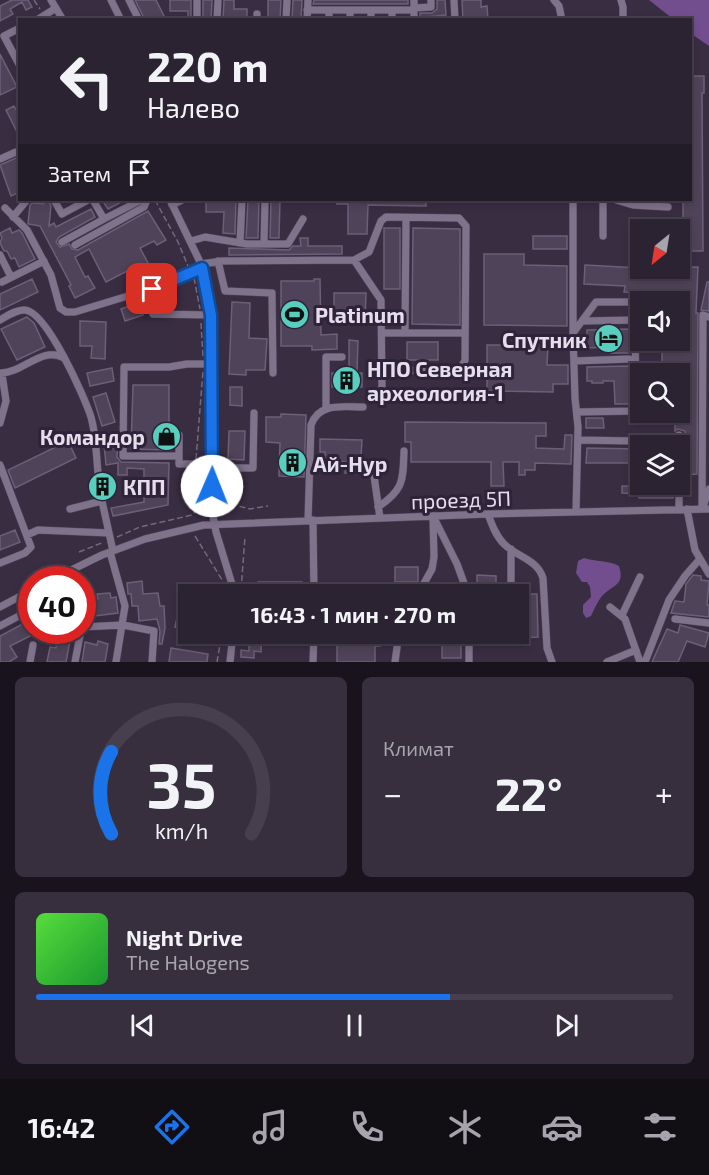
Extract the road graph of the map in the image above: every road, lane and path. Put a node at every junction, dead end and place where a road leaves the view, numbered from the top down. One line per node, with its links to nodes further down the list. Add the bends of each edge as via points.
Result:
1 (51, 0): 13 (street)
2 (111, 0): 21 (street)
3 (129, 0): 22 (street)
4 (197, 0): 23 (street)
5 (218, 0): 24 (street)
6 (287, 0): 25 (street)
7 (308, 0): 14 (street)
8 (431, 0): 12 (street, via 431,7)
9 (454, 0): 31 (street)
10 (621, 0): 33 (street)
11 (556, 1): 32 (street)
12 (414, 6): 18 (street)
13 (56, 8): 19 (street); 20 (street)
14 (307, 10): 15 (street); 26 (street)
15 (329, 10): 16 (street); 27 (street)
16 (350, 10): 17 (street); 28 (street)
17 (371, 10): 18 (street); 29 (street)
18 (392, 10): 30 (street)
19 (40, 18)
20 (62, 18)
21 (120, 18)
22 (138, 18)
23 (197, 18)
24 (217, 18)
25 (286, 18)
26 (307, 18)
27 (329, 18)
28 (350, 18)
29 (371, 18)
30 (392, 18)
31 (455, 18)
32 (561, 18)
33 (623, 18)
34 (18, 29): 35 (street, via 4,36)
35 (18, 62)
36 (18, 152): 37 (street)
37 (0, 159)
38 (26, 201): 53 (street)
39 (55, 201): 40 (street, via 62,214)
40 (86, 201)
41 (94, 201): 55 (street)
42 (138, 201): 55 (street)
43 (147, 201): 62 (street, via 144,207)
44 (156, 201): 68 (path)
45 (242, 201): 60 (street)
46 (265, 201): 61 (street)
47 (573, 201): 81 (street)
48 (603, 201): 57 (street)
49 (619, 201): 51 (street)
50 (171, 202): 58 (street)
51 (668, 207)
52 (5, 208): 53 (street)
53 (13, 217): 65 (street, via 27,230)
54 (406, 218): 64 (street, via 386,217 381,221 369,252); 79 (street); 80 (street, via 459,218 466,226)
55 (104, 219): 59 (street)
56 (303, 219): 61 (street, via 288,244)
57 (603, 236)
58 (191, 241): 60 (street, via 205,237); 67 (street)
59 (62, 242)
60 (240, 243): 61 (street)
61 (264, 244)
62 (75, 245)
63 (0, 255): 69 (street)
64 (354, 260): 66 (street); 78 (street, via 381,300)
65 (44, 261): 68 (street, via 60,308 71,313 152,289); 69 (street)
66 (218, 261): 67 (street); 89 (street, via 225,291 272,293)
67 (201, 266): 68 (street); 74 (street)
68 (191, 272): 73 (path)
69 (11, 277): 70 (street)
70 (2, 282)
71 (630, 302): 77 (street, via 596,302)
72 (153, 314): 73 (street)
73 (201, 315): 74 (street); 86 (path)
74 (211, 315): 87 (street)
75 (709, 317): 116 (street, via 703,315)
76 (0, 320): 83 (street, via 19,311 34,314)
77 (584, 321): 81 (street); 94 (street, via 635,320 636,411)
78 (383, 333): 79 (street); 88 (street)
79 (405, 333): 80 (street)
80 (465, 333): 88 (street, via 465,360 456,370)
81 (573, 333): 85 (street)
82 (342, 357): 93 (street, via 326,357)
83 (64, 358): 90 (street, via 49,354); 106 (street, via 91,418)
84 (629, 359): 85 (street)
85 (574, 361): 94 (street)
86 (203, 364): 87 (street); 101 (street, via 181,368 124,367 123,456); 102 (path)
87 (213, 364): 104 (street)
88 (383, 370): 91 (street)
89 (273, 373)
90 (1, 374): 96 (street, via 6,401)
91 (382, 391)
92 (363, 407): 93 (street)
93 (326, 408): 121 (street, via 313,417 311,425)
94 (577, 412): 98 (street)
95 (254, 413): 104 (street, via 253,468)
96 (0, 423)
97 (180, 435): 101 (street)
98 (578, 440): 99 (street); 117 (street)
99 (630, 441)
100 (404, 451): 113 (street, via 400,487)
101 (179, 456): 102 (street, via 179,464)
102 (196, 464): 104 (street); 124 (path, via 201,489 197,511)
103 (0, 465): 123 (street)
104 (212, 466): 122 (street)
105 (373, 469): 113 (street)
106 (99, 481)
107 (709, 489): 116 (street)
108 (100, 492): 110 (street)
109 (681, 495): 115 (street)
110 (102, 501): 114 (street); 124 (street)
111 (222, 502): 112 (path, via 250,509)
112 (268, 506)
113 (378, 507): 120 (street)
114 (70, 509)
115 (683, 509): 116 (street, проезд 5П); 117 (street, проезд 5П); 130 (street)
116 (706, 509)
117 (576, 512): 118 (street, проезд 5П)
118 (488, 514): 119 (street, проезд 5П); 127 (street, via 502,542)
119 (433, 516): 120 (street, проезд 5П); 140 (street, via 434,557); 141 (street)
120 (380, 518): 121 (street, проезд 5П)
121 (310, 520): 122 (street, проезд 5П); 139 (street)
122 (214, 525): 129 (street, проезд 5П, via 161,534); 137 (street)
123 (27, 535): 124 (street, via 38,530); 131 (street, via 29,551)
124 (110, 536): 128 (path); 129 (street)
125 (195, 536): 136 (path)
126 (245, 537): 138 (path)
127 (511, 549): 135 (street); 169 (street, via 536,564 543,578 547,648)
128 (79, 552)
129 (111, 552): 132 (street, проезд 5П); 149 (street, via 125,606)
130 (699, 560): 133 (street); 172 (street, via 669,600)
131 (0, 563)
132 (82, 566)
133 (709, 574)
134 (640, 577): 145 (street)
135 (511, 582)
136 (224, 584)
137 (232, 584)
138 (241, 584)
139 (313, 584)
140 (424, 584)
141 (464, 584)
142 (18, 598): 144 (street)
143 (610, 607): 145 (street)
144 (0, 608)
145 (622, 615): 159 (street)
146 (18, 616): 150 (street)
147 (675, 619): 148 (street)
148 (709, 623)
149 (123, 625): 151 (street); 162 (street); 163 (street, via 154,631)
150 (0, 626)
151 (96, 627)
152 (79, 644): 161 (street)
153 (220, 644): 164 (path)
154 (232, 644): 165 (street)
155 (314, 644): 166 (street)
156 (397, 644): 167 (street)
157 (469, 644): 168 (street)
158 (33, 645): 160 (street)
159 (636, 650): 170 (street); 171 (street)
160 (30, 662)
161 (75, 662)
162 (116, 662)
163 (152, 662)
164 (217, 662)
165 (230, 662)
166 (313, 662)
167 (395, 662)
168 (469, 662)
169 (552, 662)
170 (607, 662)
171 (640, 662)
172 (645, 662)

